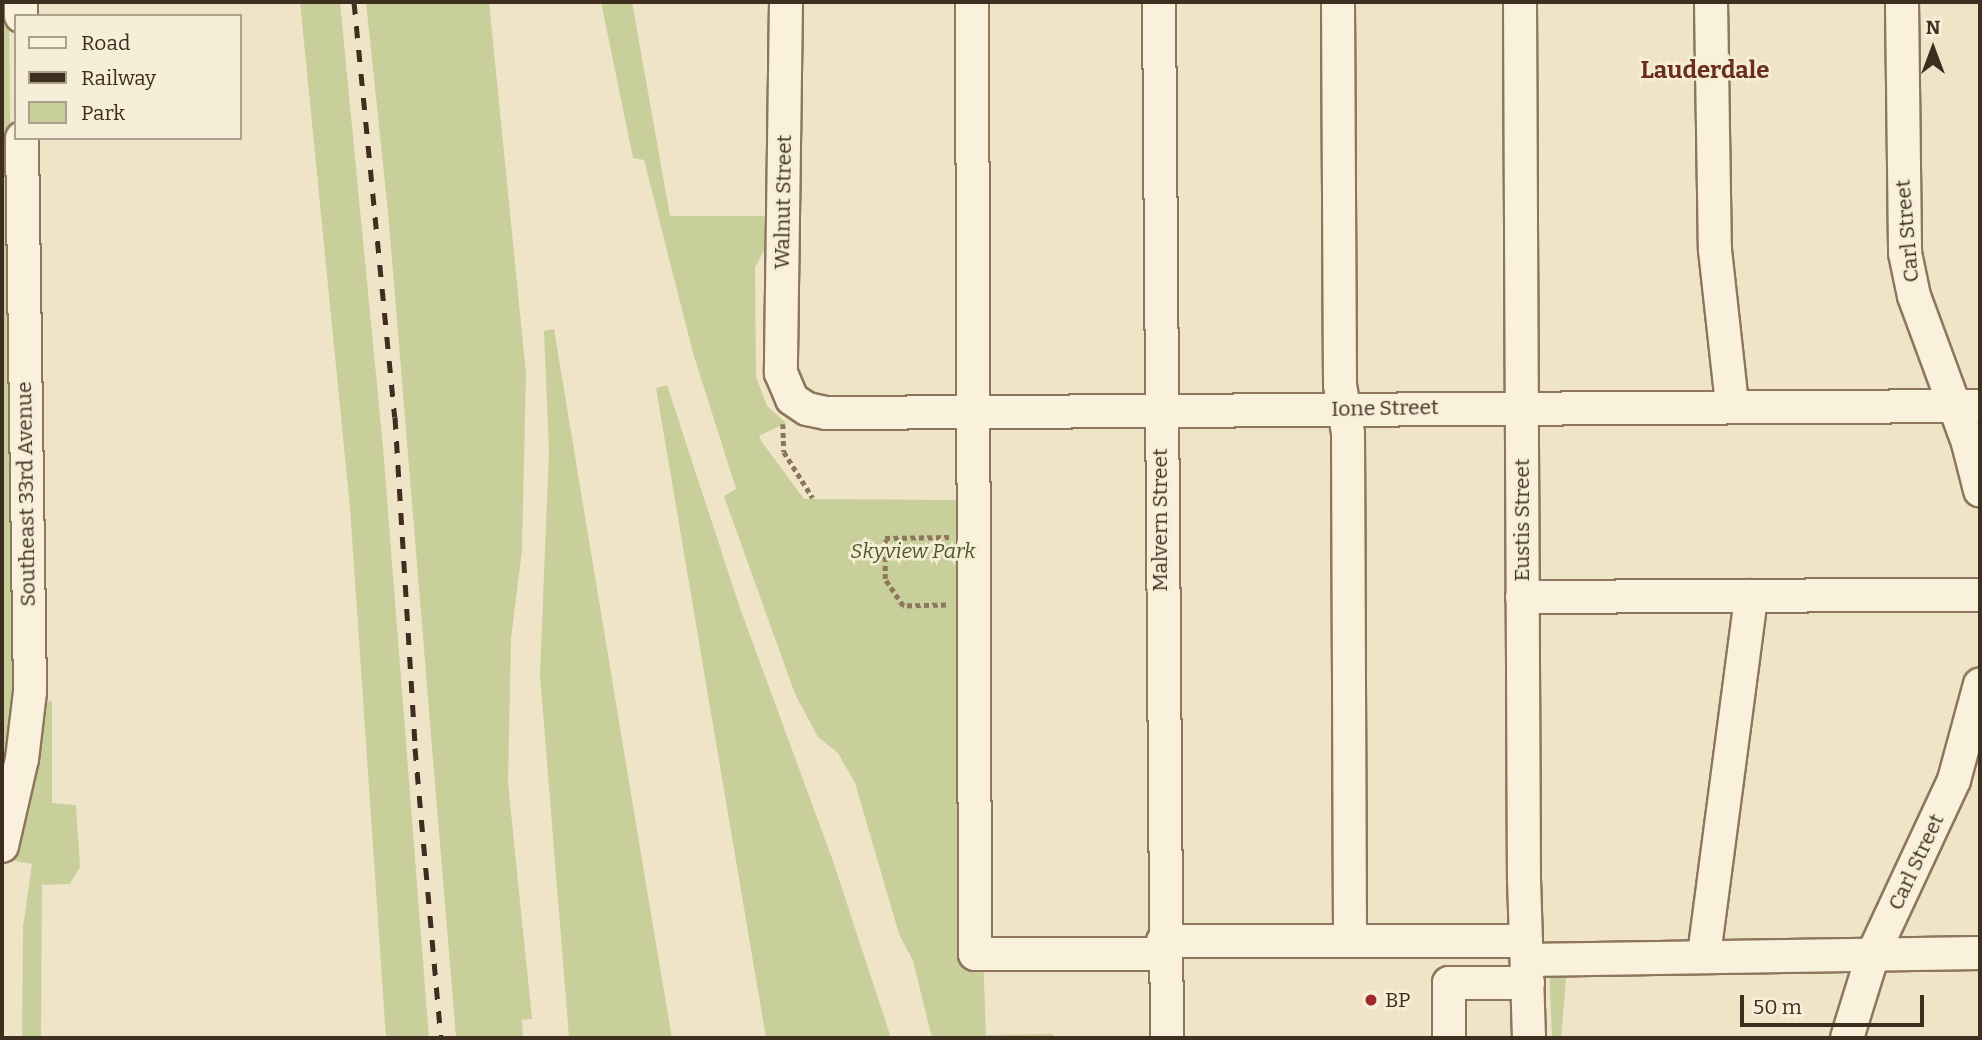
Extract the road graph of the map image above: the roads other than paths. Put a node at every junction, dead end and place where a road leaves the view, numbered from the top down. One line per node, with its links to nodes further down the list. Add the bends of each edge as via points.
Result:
1 (786, 2): 9 (street, Walnut Street, via 781,373)
2 (972, 2): 15 (street)
3 (1159, 2): 14 (street, Malvern Street)
4 (1338, 2): 13 (street, via 1340,385)
5 (1520, 2): 12 (street, Eustis Street)
6 (1712, 2): 10 (street, via 1715,250)
7 (1902, 2): 11 (street, Carl Street, via 1905,253 1914,296)
8 (22, 140): 21 (street, Southeast 33rd Avenue, via 30,692 22,759)
9 (792, 399): 15 (street, Ione Street, via 826,413)
10 (1732, 405): 11 (street, Ione Street); 12 (street, Ione Street)
11 (1967, 406): 16 (street, Carl Street)
12 (1521, 407): 13 (street, Ione Street); 19 (street, Eustis Street)
13 (1344, 409): 14 (street, Ione Street); 22 (street, via 1348,433)
14 (1159, 410): 15 (street, Ione Street); 23 (street, Malvern Street)
15 (975, 412): 23 (street, via 975,954)
16 (1980, 490)
17 (1980, 595): 18 (street)
18 (1751, 596): 19 (street); 26 (street)
19 (1522, 597): 27 (street, Eustis Street)
20 (1980, 684): 25 (street, Carl Street, via 1954,780)
21 (2, 846)
22 (1350, 940): 23 (street); 27 (street)
23 (1164, 947): 28 (street, Malvern Street)
24 (1980, 953): 25 (street)
25 (1873, 954): 26 (street); 31 (street, Carl Street)
26 (1704, 955): 27 (street)
27 (1527, 961): 29 (street, via 1449,983); 30 (street, Eustis Street)
28 (1167, 1038)
29 (1449, 1038)
30 (1529, 1038)
31 (1847, 1038)

